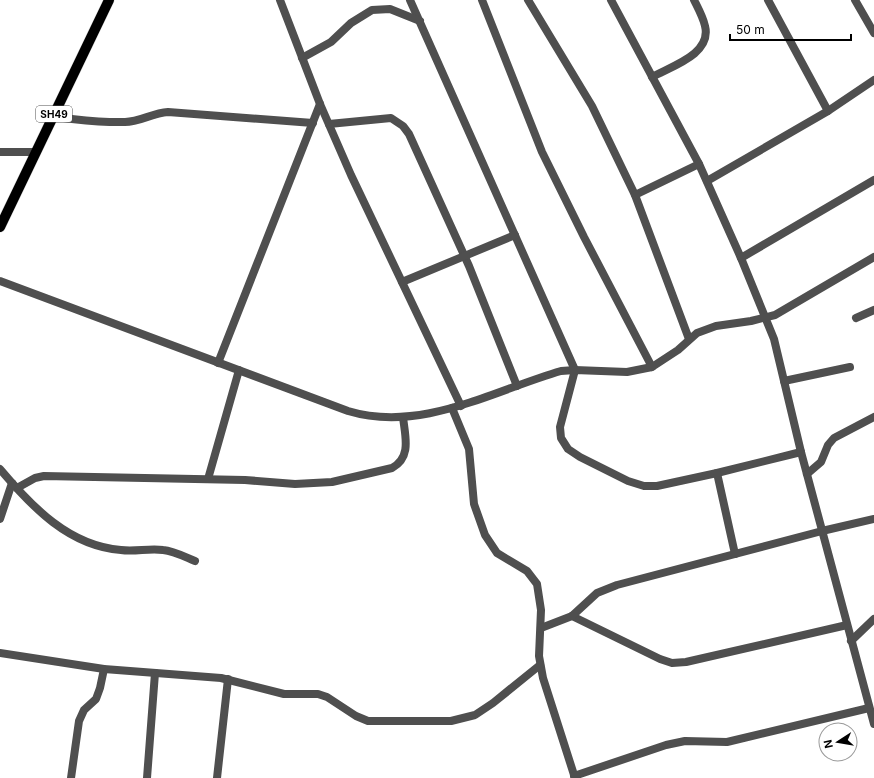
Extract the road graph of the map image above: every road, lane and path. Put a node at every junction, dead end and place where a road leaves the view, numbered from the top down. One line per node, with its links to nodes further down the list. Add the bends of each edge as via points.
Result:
1 (109, 0): 17 (main road, SH49)
2 (280, 0): 12 (street)
3 (410, 0): 10 (street)
4 (482, 0): 38 (street, via 542,152)
5 (528, 0): 25 (street, via 592,106)
6 (611, 0): 13 (street)
7 (694, 0): 13 (street, via 706,26 706,37 702,47)
8 (768, 0): 16 (street)
9 (855, 0): 11 (street)
10 (420, 21): 12 (street, via 390,9 372,10 351,23 331,42); 27 (street)
11 (874, 33)
12 (302, 58): 15 (street)
13 (652, 77): 22 (street)
14 (874, 80): 16 (street)
15 (320, 104): 18 (street); 19 (street)
16 (828, 111): 24 (street)
17 (53, 117): 18 (street, via 126,122 155,113 168,112); 21 (main road, SH49)
18 (313, 123): 37 (street)
19 (329, 124): 28 (street, via 385,117 403,126 409,134); 32 (street)
20 (0, 152): 21 (street)
21 (36, 152): 26 (main road, SH49)
22 (699, 164): 24 (street); 25 (street)
23 (874, 180): 30 (street)
24 (707, 181): 30 (street)
25 (636, 195): 36 (street)
26 (0, 227)
27 (515, 235): 28 (street); 41 (street)
28 (464, 256): 32 (street); 43 (street)
29 (874, 257): 34 (street, via 796,304)
30 (741, 258): 34 (street)
31 (0, 281): 37 (street)
32 (402, 282): 44 (street)
33 (874, 310): 35 (street)
34 (766, 318): 36 (street, via 708,328); 42 (street)
35 (856, 318)
36 (689, 339): 38 (street, via 678,350)
37 (218, 363): 40 (street)
38 (652, 367): 41 (street, via 627,372)
39 (850, 367): 42 (street)
40 (239, 370): 47 (street, via 363,415); 52 (street)
41 (575, 370): 43 (street, via 561,371); 50 (street, via 560,428 561,438 568,449 621,478 644,486 657,486)
42 (784, 381): 48 (street)
43 (517, 386): 44 (street)
44 (461, 406): 45 (street)
45 (452, 408): 47 (street); 62 (street, via 469,449 474,504 480,525 497,553 534,577 540,592)
46 (874, 417): 51 (street, via 834,438 821,462)
47 (403, 418): 52 (street, via 405,456 400,464 392,468 338,481 312,484)
48 (801, 452): 50 (street); 51 (street)
49 (0, 469): 53 (street)
50 (717, 473): 57 (street)
51 (807, 474): 56 (street)
52 (208, 479): 53 (street, via 44,476)
53 (15, 485): 54 (street); 58 (street, via 46,517 84,542 123,551 164,550)
54 (0, 519)
55 (874, 519): 56 (street)
56 (822, 531): 57 (street); 61 (street)
57 (735, 554): 59 (street, via 604,590)
58 (195, 561)
59 (572, 616): 61 (street, via 672,663 686,662); 62 (street)
60 (874, 619): 63 (street)
61 (846, 625): 63 (street)
62 (541, 628): 65 (street)
63 (850, 641): 69 (street)
64 (0, 653): 66 (street)
65 (540, 665): 68 (street, via 485,709 475,715 451,721 368,721 318,694 284,694); 71 (street)
66 (104, 669): 67 (street); 72 (street, via 96,699 84,710 79,721)
67 (155, 673): 68 (street); 73 (street)
68 (228, 679): 74 (street)
69 (869, 708): 70 (street); 71 (street, via 727,742 685,741 666,745)
70 (874, 724)
71 (574, 777)
72 (70, 778)
73 (147, 778)
74 (217, 778)

